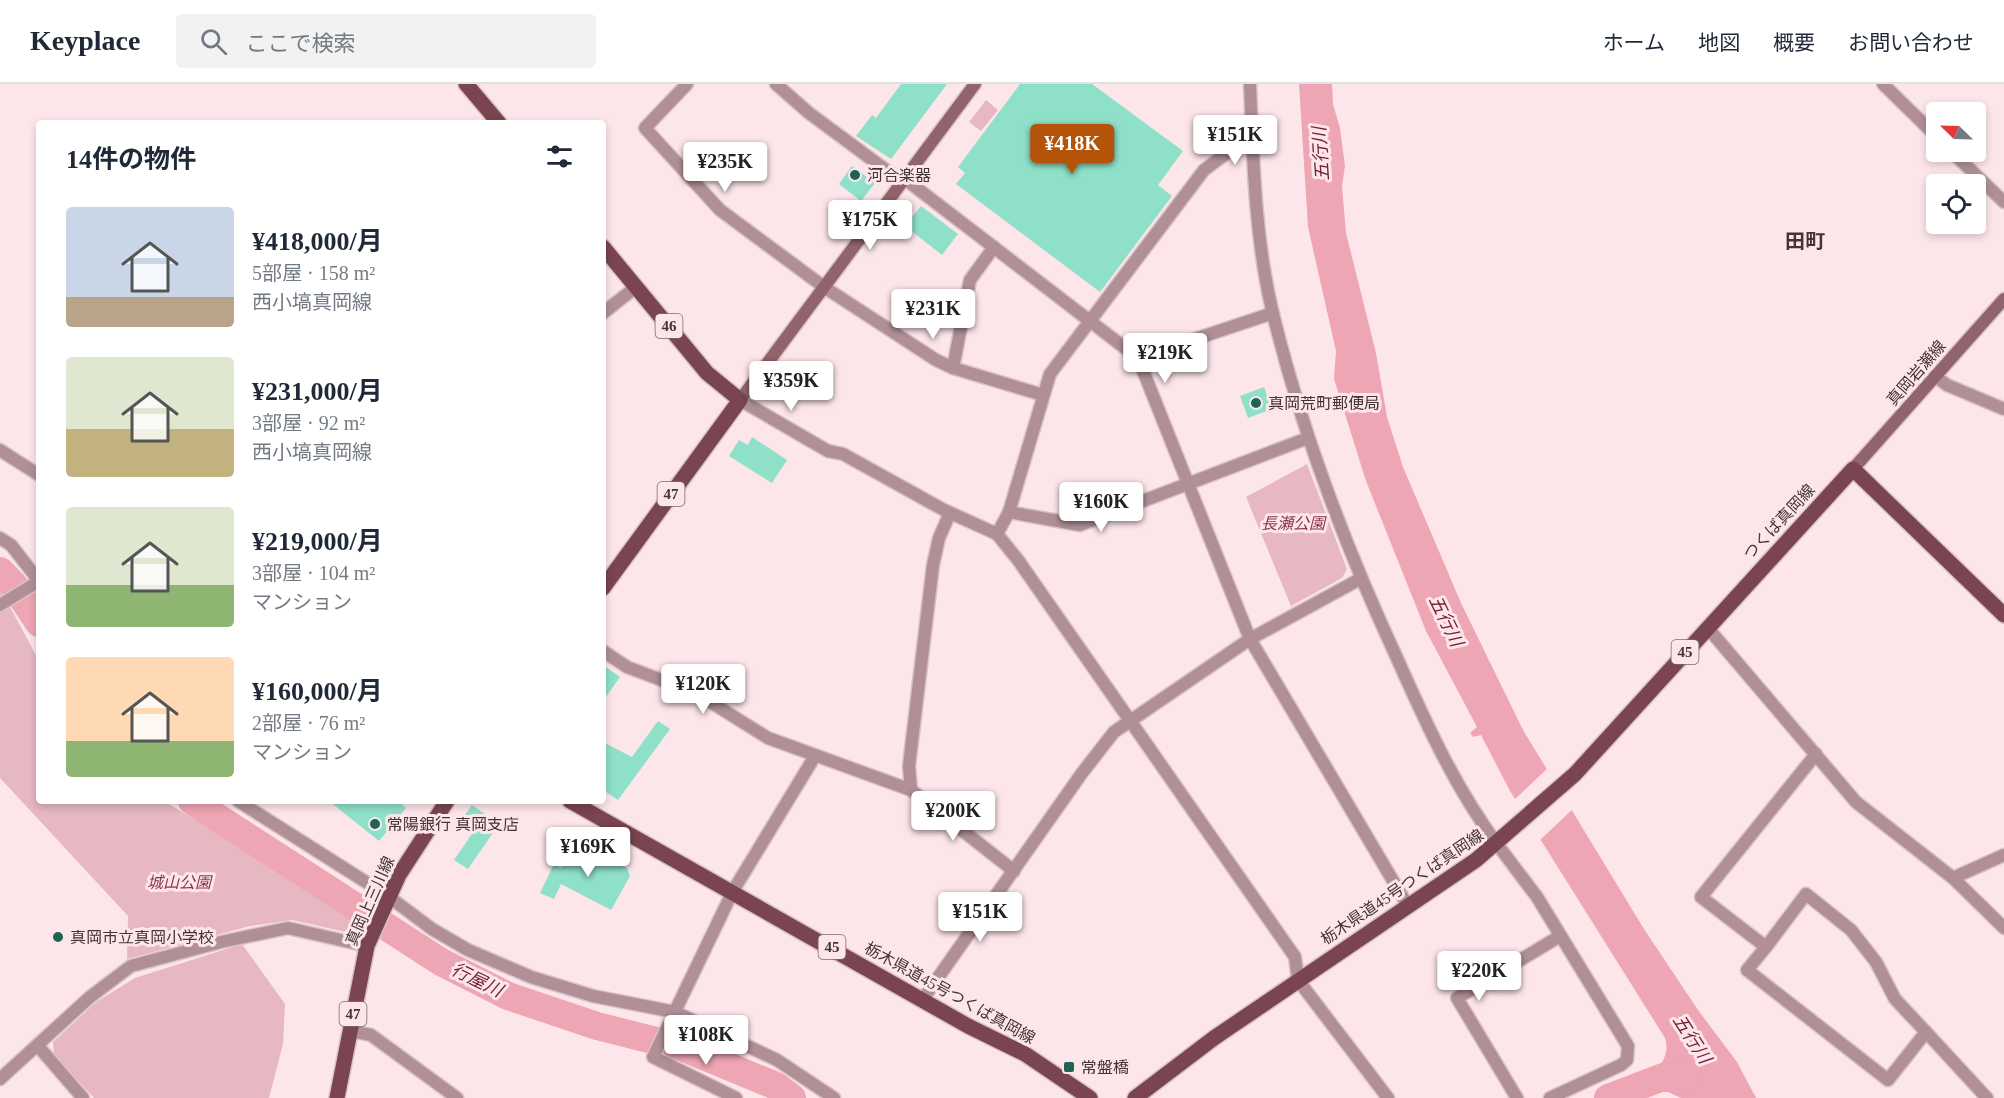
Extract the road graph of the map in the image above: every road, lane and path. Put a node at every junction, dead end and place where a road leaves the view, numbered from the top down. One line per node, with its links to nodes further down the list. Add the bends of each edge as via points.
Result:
1 (466, 84): 7 (main road)
2 (687, 84): 16 (street, via 645,128 720,210)
3 (776, 84): 11 (street, via 890,173)
4 (975, 84): 11 (main road)
5 (1250, 84): 9 (street)
6 (1883, 84): 8 (street)
7 (496, 120)
8 (1926, 126)
9 (1252, 139): 19 (street, via 1259,229); 20 (street, via 1204,170)
10 (1962, 162): 12 (street)
11 (905, 178): 13 (street); 16 (main road)
12 (2004, 202)
13 (994, 247): 20 (street); 22 (street, via 970,280)
14 (606, 252): 15 (main road, 46)
15 (636, 287): 18 (street); 25 (main road, 46, via 717,384)
16 (824, 287): 22 (street); 25 (main road)
17 (2004, 299): 23 (main road, 真岡岩瀬線)
18 (606, 311)
19 (1273, 313): 21 (street); 27 (street)
20 (1091, 320): 21 (street); 24 (street, via 1050,374)
21 (1138, 358): 31 (street)
22 (953, 368): 24 (street)
23 (1935, 376): 26 (street); 29 (main road, 真岡岩瀬線)
24 (1043, 395): 32 (street)
25 (740, 400): 33 (street, via 828,451 843,454); 39 (main road, 47)
26 (2004, 409)
27 (1308, 438): 31 (street); 37 (street)
28 (0, 450): 30 (street)
29 (1853, 469): 41 (main road); 42 (main road, つくば真岡線 / 45)
30 (36, 473)
31 (1188, 484): 32 (street, via 1080,525); 43 (street)
32 (1009, 512): 34 (street)
33 (950, 513): 34 (street); 49 (street, via 933,565 909,766)
34 (997, 534): 45 (street)
35 (0, 538): 36 (street, via 11,545)
36 (36, 577)
37 (1360, 579): 43 (street); 53 (street, via 1441,753 1461,790)
38 (36, 583): 40 (street)
39 (606, 584)
40 (0, 606)
41 (2004, 615)
42 (1707, 627): 46 (street); 47 (main road, つくば真岡線 / 45)
43 (1250, 639): 45 (street); 59 (street)
44 (606, 653): 48 (street, via 627,667 696,693 768,738)
45 (1130, 721): 55 (street, via 1114,732 1082,773); 64 (street, via 1295,957)
46 (1816, 754): 56 (street, via 1856,802); 63 (street, via 1701,897)
47 (1590, 755): 53 (main road, 栃木県道45号つくば真岡線 / 45, via 1575,774)
48 (815, 756): 49 (street); 57 (street)
49 (911, 790): 55 (street)
50 (242, 804): 58 (street)
51 (445, 804): 58 (main road, 真岡上三川線 / 47)
52 (575, 804): 57 (main road, 栃木県道45号つくば真岡線 / 45)
53 (1501, 840): 59 (main road, 栃木県道45号つくば真岡線 / 45); 61 (street)
54 (2004, 855): 56 (street)
55 (1014, 870): 65 (street)
56 (1953, 878): 60 (street)
57 (733, 891): 65 (main road, 栃木県道45号つくば真岡線 / 45); 66 (street)
58 (386, 901): 62 (main road, 真岡上三川線 / 47); 66 (street, via 504,967 593,996)
59 (1408, 906): 64 (main road, 栃木県道45号つくば真岡線 / 45)
60 (2004, 928)
61 (1560, 936): 79 (street, via 1457,998); 80 (street, via 1628,1046 1628,1053 1621,1065)
62 (367, 946): 67 (main road, 真岡上三川線 / 47); 69 (street, via 288,928 131,966 90,997)
63 (1766, 947): 68 (street, via 1806,894 1851,930 1876,962 1895,999); 68 (street, via 1747,970 1888,1080)
64 (1298, 980): 77 (main road, 栃木県道45号つくば真岡線 / 45); 78 (street)
65 (923, 999): 76 (main road, 栃木県道45号つくば真岡線 / 45, via 1025,1054)
66 (673, 1015): 74 (street, via 653,1057); 75 (street, via 777,1060)
67 (351, 1031): 71 (street, via 372,1035); 73 (main road, 真岡上三川線 / 47)
68 (1926, 1032): 81 (street)
69 (38, 1046): 70 (street); 72 (street)
70 (0, 1079)
71 (450, 1096)
72 (83, 1098)
73 (337, 1098)
74 (736, 1098)
75 (834, 1098)
76 (1090, 1098)
77 (1135, 1098)
78 (1388, 1098)
79 (1517, 1098)
80 (1550, 1098)
81 (1987, 1098)

